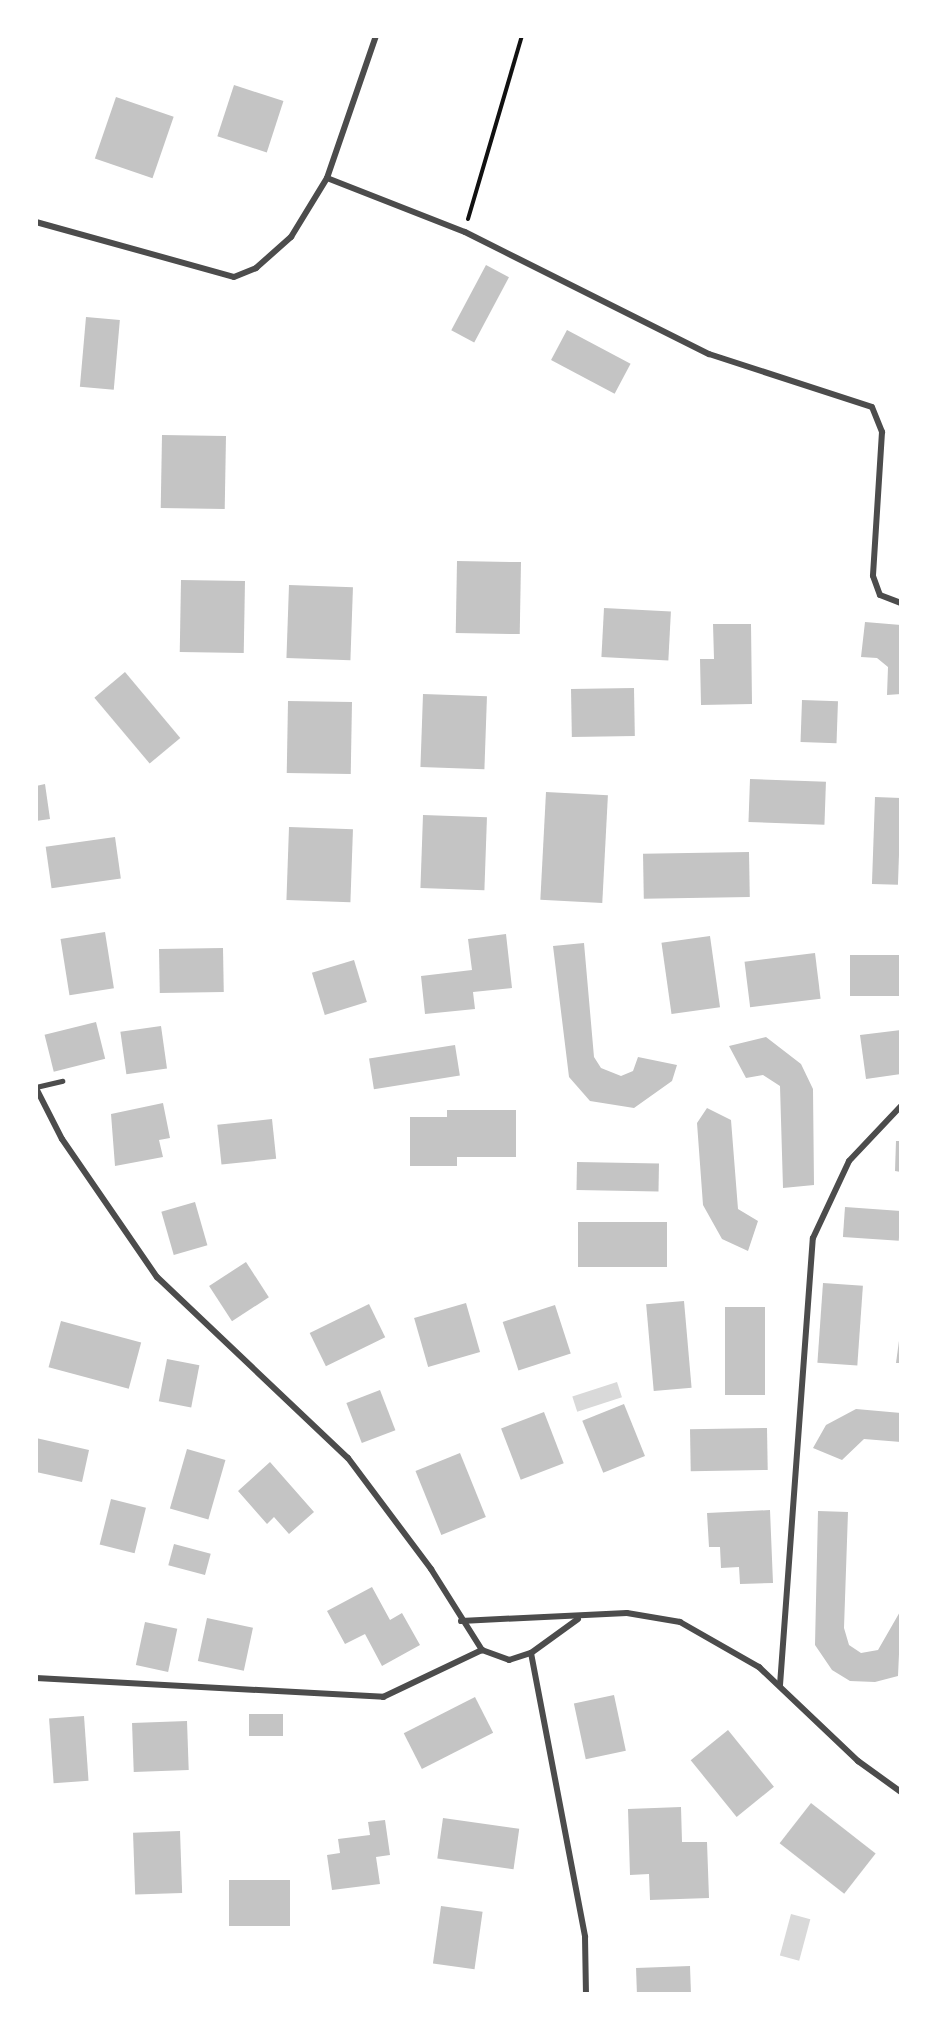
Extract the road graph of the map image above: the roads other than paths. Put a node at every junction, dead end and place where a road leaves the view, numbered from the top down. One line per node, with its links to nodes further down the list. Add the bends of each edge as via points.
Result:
1 (376, 36): 2 (street)
2 (327, 178): 3 (street, via 291,237 256,268 234,276); 4 (street, via 465,232 709,354 872,407 882,432 873,576 880,595)
3 (36, 222)
4 (901, 603)
5 (62, 1082): 6 (lane)
6 (36, 1088): 9 (street, via 62,1139 157,1277 348,1458 431,1569)
7 (901, 1106): 13 (street, via 854,1153 813,1238)
8 (578, 1618): 9 (street); 11 (street); 13 (street, via 627,1613 680,1622 737,1651)
9 (461, 1621): 10 (street)
10 (482, 1650): 11 (street, via 509,1660); 12 (street, via 383,1697)
11 (531, 1653): 15 (street, via 585,1936)
12 (36, 1678)
13 (780, 1685): 14 (street, via 858,1761)
14 (901, 1792)
15 (586, 1994)

